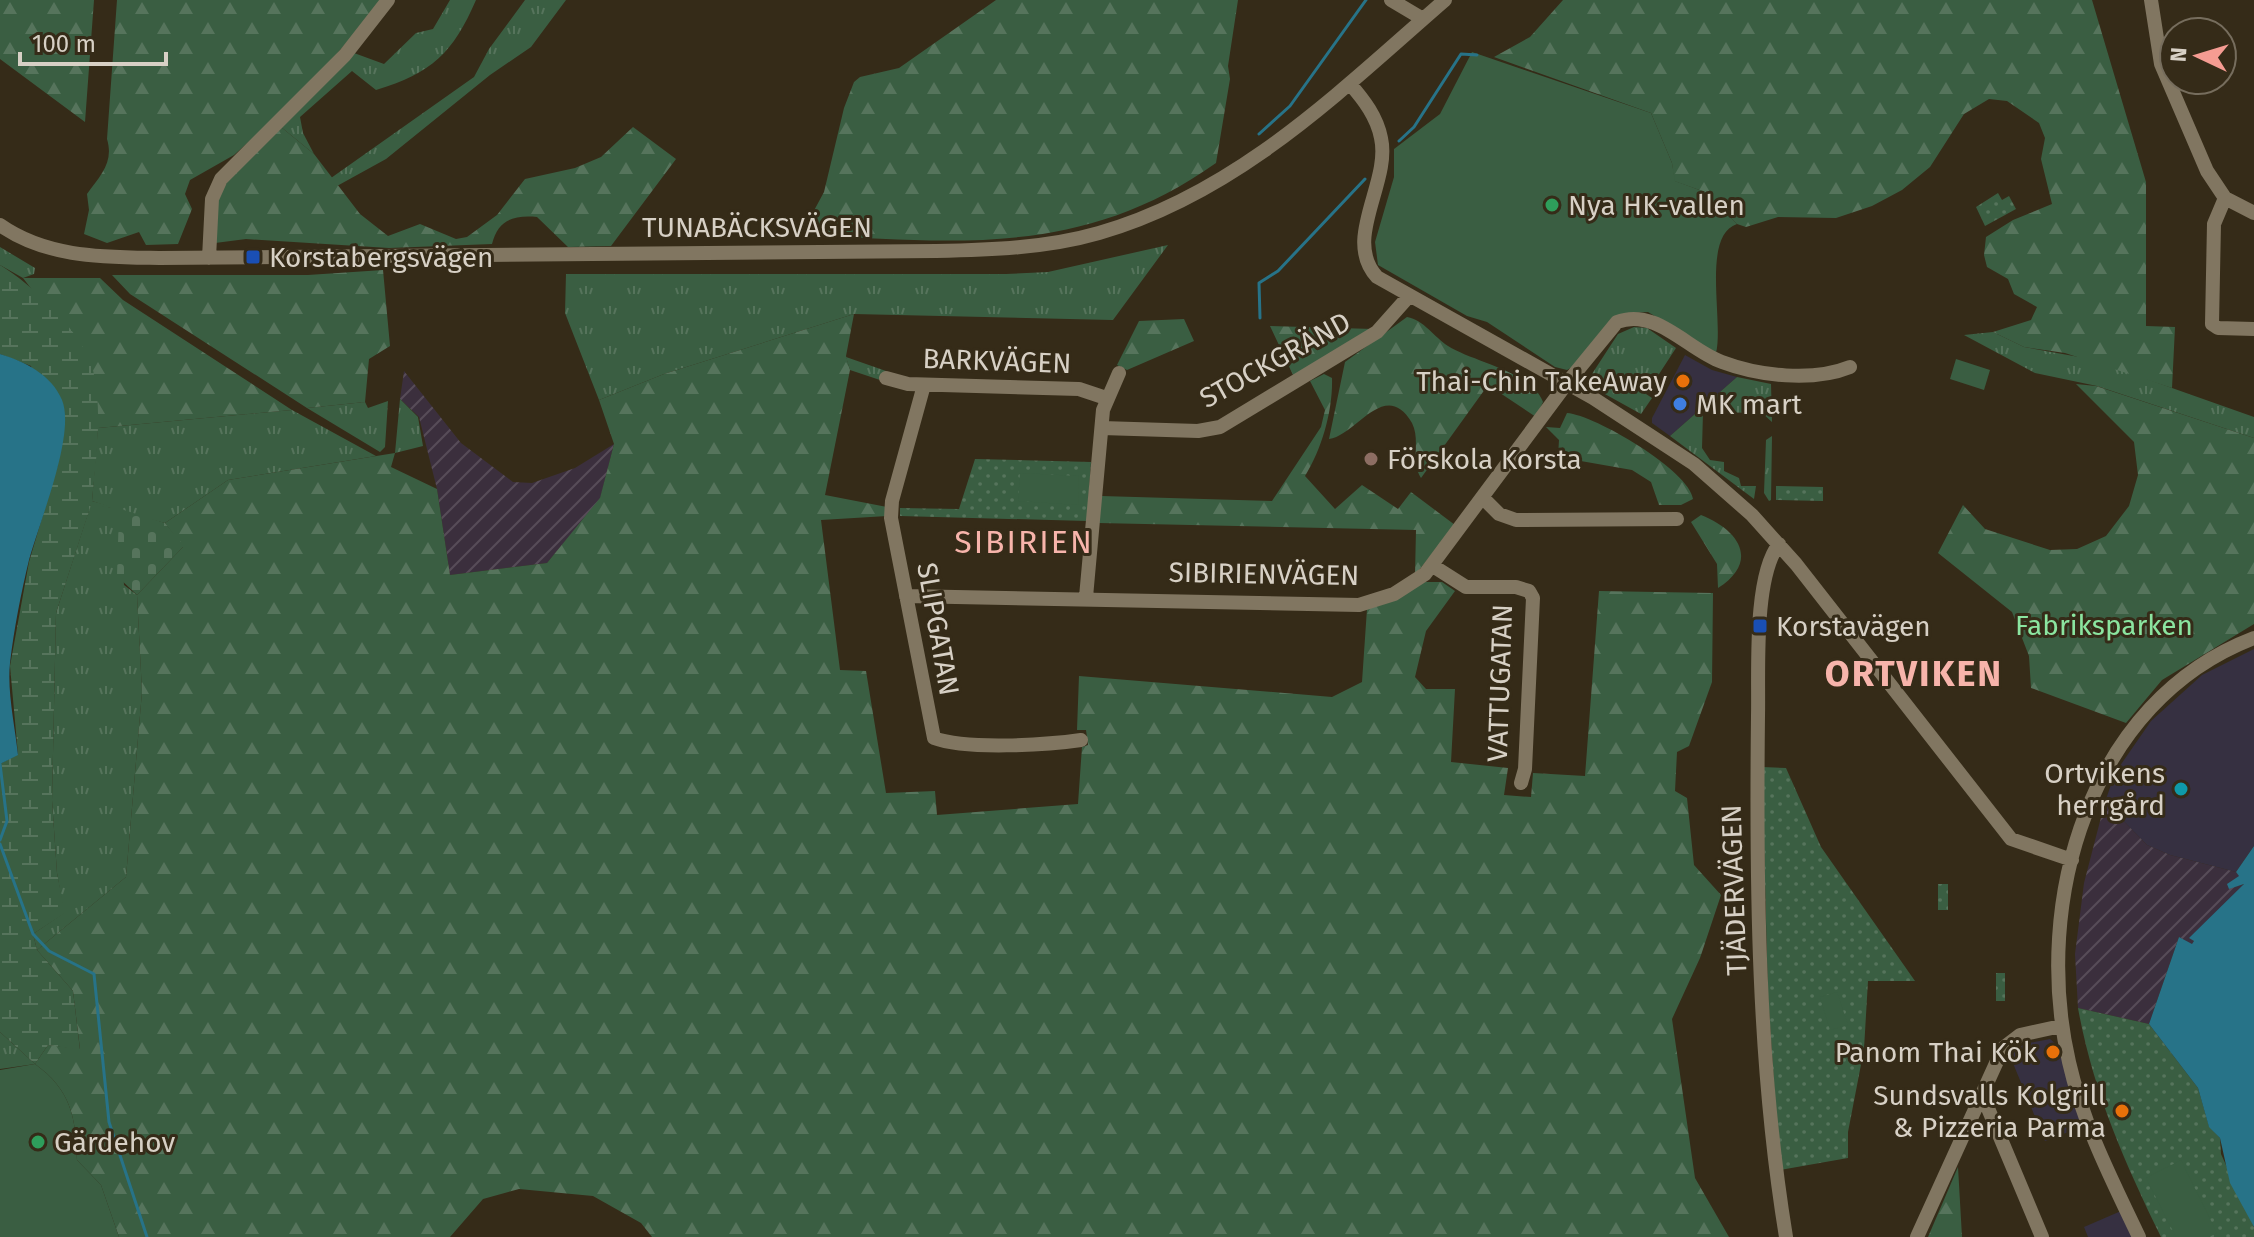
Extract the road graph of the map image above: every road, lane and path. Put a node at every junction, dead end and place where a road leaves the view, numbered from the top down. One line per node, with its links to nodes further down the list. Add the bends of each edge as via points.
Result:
1 (388, 0): 10 (street, via 345,55 221,179 212,199)
2 (1391, 0): 5 (street)
3 (1445, 0): 5 (street, TUNABÄCKSVÄGEN)
4 (2151, 0): 7 (street, via 2164,74 2207,171)
5 (1423, 19): 6 (street, TUNABÄCKSVÄGEN)
6 (1350, 84): 10 (street, TUNABÄCKSVÄGEN, via 1279,142 1207,188 1147,216 1056,242 936,251); 11 (street, via 1377,123 1383,154 1364,240 1366,261 1377,277)
7 (2225, 198): 8 (street); 12 (street, via 2214,224 2212,324)
8 (2254, 213)
9 (0, 225): 10 (street, TUNABÄCKSVÄGEN, via 27,241 63,252)
10 (209, 258)
11 (1409, 296): 16 (street); 19 (street, STOCKGRÄND, via 1377,332 1220,427)
12 (2254, 329)
13 (1850, 367): 16 (street, SIBIRIENVÄGEN, via 1836,373 1752,371 1720,362 1655,323 1637,318 1617,322)
14 (1119, 373): 18 (street)
15 (886, 378): 17 (street, BARKVÄGEN)
16 (1567, 383): 20 (street, SIBIRIENVÄGEN); 22 (street, via 1694,464)
17 (924, 385): 18 (street, BARKVÄGEN, via 1079,389); 24 (street, SLIPGATAN, via 892,501)
18 (1106, 398): 19 (street)
19 (1102, 428): 25 (street)
20 (1483, 498): 21 (street, via 1499,514 1516,520); 23 (street, SIBIRIENVÄGEN)
21 (1677, 519)
22 (1779, 544): 29 (street, via 2004,832 2022,846); 32 (street, TJÄDERVÄGEN, via 1766,572 1761,608 1756,796 1768,1101)
23 (1433, 566): 25 (street, SIBIRIENVÄGEN, via 1410,586 1359,605); 28 (street, VATTUGATAN, via 1459,585 1516,587 1533,598)
24 (906, 596): 25 (street, SIBIRIENVÄGEN); 27 (street, SLIPGATAN, via 934,738 969,743)
25 (1086, 597)
26 (2254, 638): 29 (street, via 2202,662 2132,726 2094,791)
27 (1081, 740)
28 (1521, 783)
29 (2072, 860): 30 (street, via 2058,951)
30 (2061, 1026): 31 (street, via 2007,1043); 35 (street, via 2086,1121)
31 (1982, 1094): 33 (street); 34 (street)
32 (1786, 1237)
33 (1917, 1237)
34 (2042, 1237)
35 (2139, 1237)

